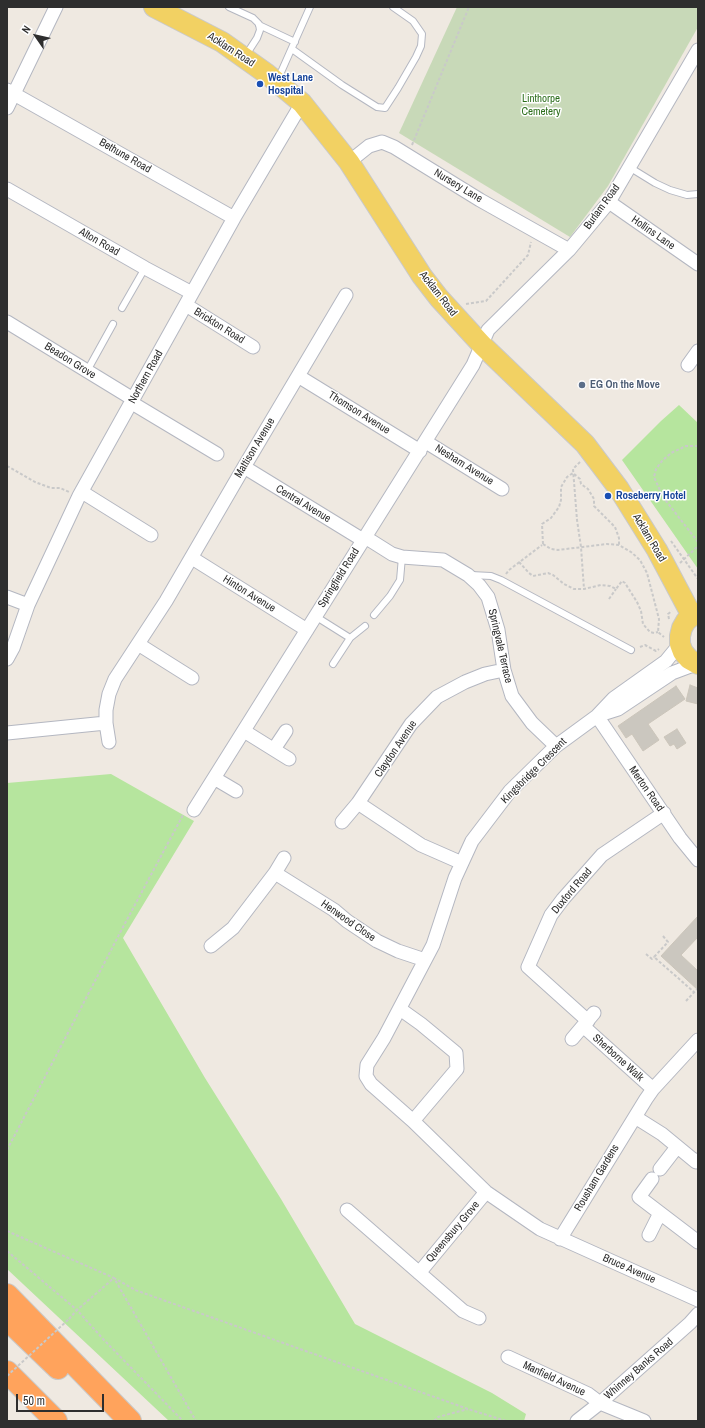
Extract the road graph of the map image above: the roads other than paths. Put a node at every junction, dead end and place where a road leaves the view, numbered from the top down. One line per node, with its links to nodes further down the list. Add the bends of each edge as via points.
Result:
1 (56, 7): 12 (street)
2 (154, 7): 10 (main road, Acklam Road, via 222,42)
3 (229, 7): 6 (lane, via 253,18)
4 (310, 7): 7 (lane)
5 (393, 7): 8 (lane, via 413,21 422,34 421,46 384,108 377,107 342,85)
6 (259, 25): 7 (lane); 10 (lane, via 257,38)
7 (295, 42): 8 (lane)
8 (292, 49): 11 (lane)
9 (698, 50): 16 (street, Burlam Road)
10 (244, 58): 11 (main road, Acklam Road)
11 (277, 82): 13 (main road, Acklam Road)
12 (11, 92): 14 (street); 20 (street, Bethune Road)
13 (302, 103): 15 (main road, Acklam Road); 20 (street, Northern Road)
14 (7, 108)
15 (349, 162): 21 (street, Nursery Lane, via 369,146 382,142); 29 (main road, Acklam Road, via 426,282 454,317)
16 (629, 168): 18 (lane, via 670,190 687,195); 19 (street, Burlam Road)
17 (7, 189): 23 (street, Alton Road)
18 (698, 194)
19 (609, 202): 21 (street, Burlam Road); 22 (street, Hollins Lane)
20 (234, 218): 25 (street, Northern Road)
21 (569, 250): 29 (street, Burlam Road, via 488,330)
22 (698, 264)
23 (145, 268): 25 (street, Alton Road); 26 (lane)
24 (346, 295): 34 (street, Mattison Avenue)
25 (189, 299): 30 (street, Brickton Road); 35 (street, Northern Road)
26 (122, 308)
27 (7, 322): 33 (street, Beadon Grove)
28 (113, 324): 33 (lane)
29 (482, 345): 36 (street, Springfield Road, via 473,365); 48 (main road, Acklam Road, via 590,451 619,489)
30 (253, 347)
31 (698, 351): 32 (street)
32 (688, 365)
33 (87, 371): 35 (street, Beadon Grove)
34 (298, 376): 36 (street, Thomson Avenue); 38 (street, Mattison Avenue)
35 (133, 401): 37 (street); 40 (street, Northern Road)
36 (423, 446): 39 (street, Nesham Avenue); 42 (street, Springfield Road)
37 (217, 454)
38 (244, 467): 42 (street, Central Avenue); 44 (street, Mattison Avenue)
39 (502, 489)
40 (80, 494): 41 (street); 47 (street, Northern Road)
41 (151, 535)
42 (364, 538): 43 (street, Central Avenue, via 392,554); 50 (street, Springfield Road)
43 (407, 557): 45 (street, Springvale Terrace, via 443,560); 49 (lane, via 400,580)
44 (192, 558): 52 (street, Hinton Avenue); 54 (street, Mattison Avenue)
45 (468, 575): 56 (lane, via 491,576 501,580); 60 (street, Springvale Terrace, via 488,597 498,630)
46 (7, 597): 47 (street)
47 (28, 606): 57 (street, Northern Road)
48 (695, 614): 55 (main road, Acklam Road, via 686,621 680,636)
49 (374, 615)
50 (315, 616): 52 (street, Springfield Road); 53 (lane)
51 (365, 626): 53 (lane)
52 (307, 630): 64 (street, Springfield Road)
53 (350, 638): 58 (lane)
54 (138, 644): 61 (street); 63 (street, Mattison Avenue, via 115,679 108,699)
55 (669, 644): 59 (main road); 62 (street, Kingsbridge Crescent, via 666,661 614,698)
56 (632, 650)
57 (7, 659)
58 (333, 664)
59 (697, 664): 62 (street, Kingsbridge Crescent, via 672,673 618,709)
60 (504, 670): 68 (street, Springvale Terrace, via 512,696 532,723); 73 (street, Claydon Avenue, via 465,682 437,697 410,724)
61 (192, 678)
62 (597, 716): 68 (street, Kingsbridge Crescent); 75 (street, Merton Road)
63 (106, 723): 66 (street); 67 (street, Mattison Avenue)
64 (244, 731): 69 (street); 71 (street, Springfield Road)
65 (286, 731): 69 (street)
66 (7, 733)
67 (109, 742)
68 (556, 746): 79 (street, Kingsbridge Crescent, via 510,791 472,842)
69 (274, 750): 70 (street)
70 (289, 759)
71 (214, 778): 72 (street); 74 (street, Springfield Road)
72 (236, 791)
73 (358, 803): 76 (street, Claydon Avenue); 79 (street, via 421,845)
74 (194, 810)
75 (664, 813): 78 (street, Merton Road); 84 (street, Duxford Road, via 602,855 563,899 551,915 528,967)
76 (342, 822)
77 (284, 858): 80 (street)
78 (698, 860)
79 (462, 863): 82 (street, Kingsbridge Crescent, via 433,945)
80 (275, 873): 81 (street, via 233,928); 82 (street, Henwood Close, via 377,941)
81 (211, 946)
82 (425, 960): 83 (street, Kingsbridge Crescent)
83 (400, 1009): 89 (street, Kingsbridge Crescent, via 367,1065 366,1076); 89 (street, via 456,1053 456,1068)
84 (589, 1020): 85 (street); 87 (street, Sherborne Walk)
85 (572, 1039)
86 (696, 1046): 87 (street, Rousham Gardens)
87 (653, 1089): 88 (street, Rousham Gardens)
88 (635, 1118): 90 (street, via 662,1134); 96 (street, Rousham Gardens)
89 (413, 1121): 92 (street, Bruce Avenue)
90 (677, 1147): 91 (street, via 696,1162); 94 (street, via 639,1197)
91 (698, 1160)
92 (486, 1192): 96 (street, Bruce Avenue, via 540,1229); 98 (street, Queensbury Grove)
93 (347, 1210): 98 (street, Queensbury Grove)
94 (660, 1213): 95 (street); 97 (street)
95 (649, 1235)
96 (560, 1239): 100 (street, Bruce Avenue)
97 (698, 1242)
98 (419, 1273): 103 (street, Queensbury Grove, via 463,1311)
99 (7, 1295): 111 (highway)
100 (698, 1300)
101 (7, 1307): 105 (highway)
102 (698, 1314): 108 (street, Whinney Banks Road)
103 (479, 1318)
104 (7, 1319): 105 (highway)
105 (44, 1353): 110 (highway)
106 (508, 1357): 108 (street, Manfield Avenue, via 588,1394)
107 (7, 1372): 109 (highway)
108 (600, 1403): 112 (street, Whinney Banks Road); 113 (street, Manfield Avenue)
109 (56, 1421)
110 (113, 1421)
111 (130, 1421)
112 (577, 1421)
113 (644, 1421)

